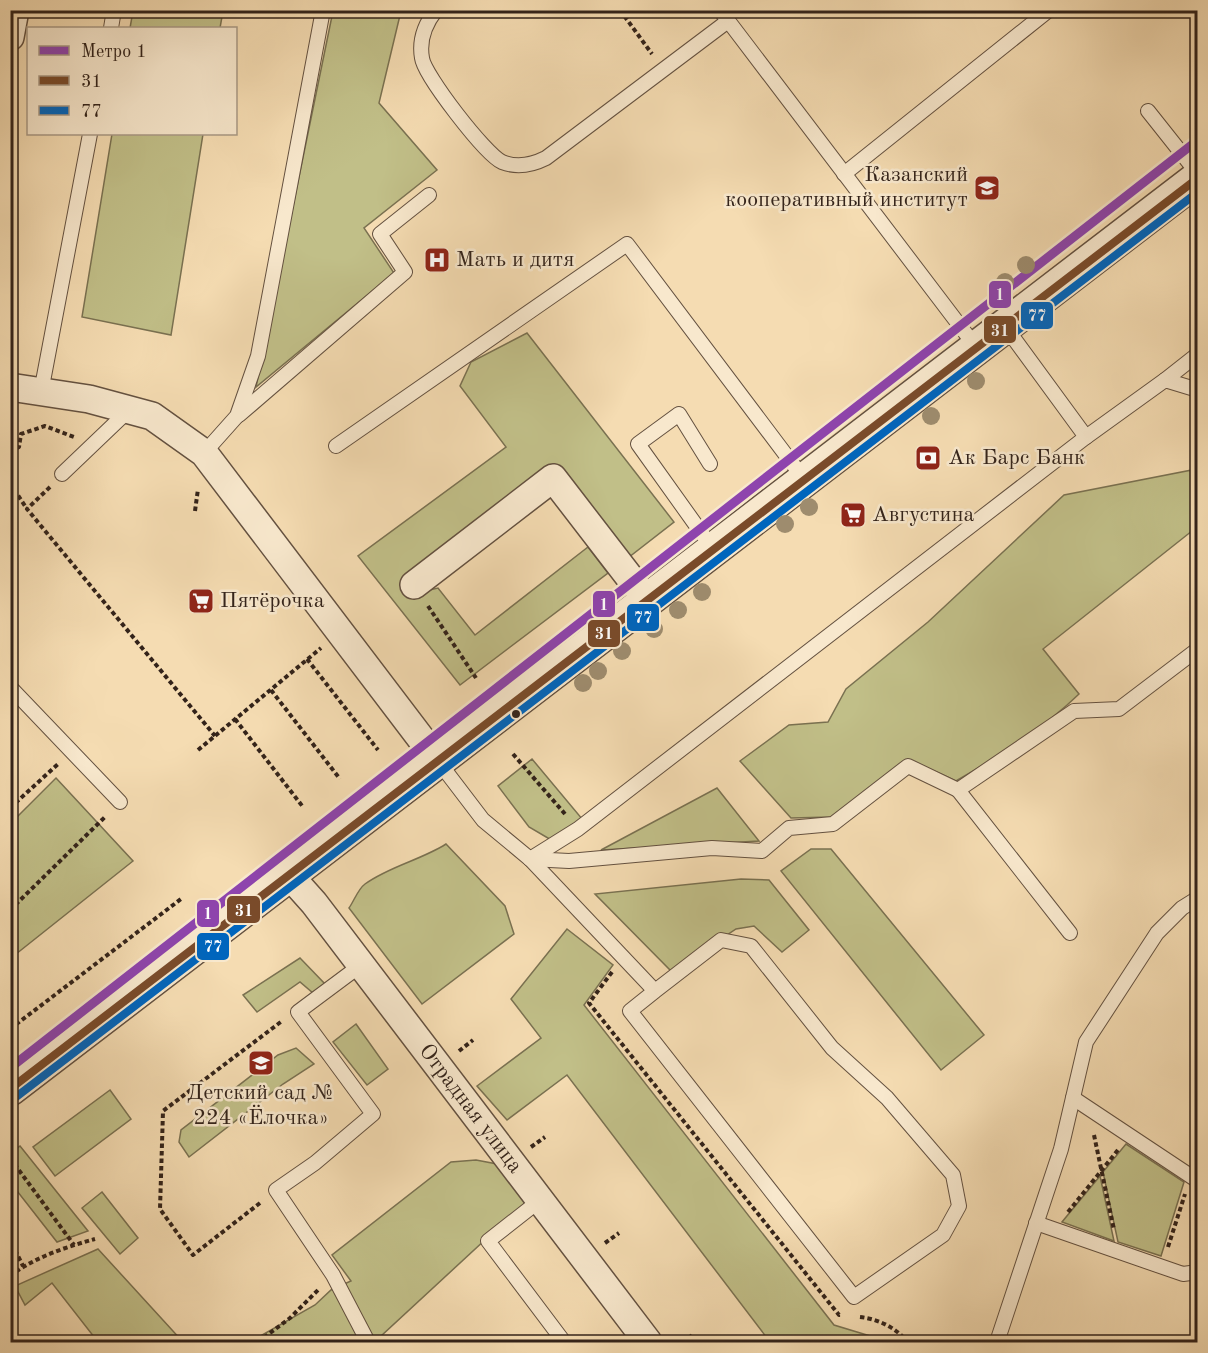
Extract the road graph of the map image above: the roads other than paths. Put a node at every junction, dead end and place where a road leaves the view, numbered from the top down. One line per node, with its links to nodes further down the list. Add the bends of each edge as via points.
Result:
1 (15, 10): 8 (street)
2 (114, 10): 7 (lane)
3 (323, 10): 22 (lane, via 258,356)
4 (436, 10): 6 (lane, via 421,44 425,69 491,155 513,165 546,158 664,69)
5 (1048, 10): 11 (lane)
6 (724, 16): 11 (lane)
7 (111, 27)
8 (10, 37)
9 (1148, 111): 12 (lane)
10 (90, 135): 20 (lane)
11 (844, 174): 15 (lane)
12 (1197, 176): 14 (street)
13 (429, 195): 22 (lane, via 381,234 405,272)
14 (1004, 325): 15 (street); 23 (lane)
15 (976, 347): 28 (street)
16 (1197, 354): 17 (lane)
17 (1165, 380): 18 (lane); 23 (lane)
18 (1193, 386)
19 (10, 387): 20 (street)
20 (41, 392): 21 (street)
21 (129, 410): 25 (street, via 152,416); 27 (lane)
22 (237, 416): 25 (lane)
23 (1086, 437): 37 (lane, via 578,829)
24 (336, 446): 28 (lane, via 627,244)
25 (204, 453): 34 (street)
26 (710, 464): 29 (lane, via 679,414 638,444)
27 (62, 474)
28 (804, 479): 29 (street)
29 (713, 549): 31 (street)
30 (414, 585): 31 (street, via 553,478)
31 (647, 600): 34 (street)
32 (1197, 649): 35 (lane, via 1119,710 1074,711)
33 (10, 687): 36 (lane)
34 (438, 761): 37 (lane, via 483,820); 38 (street)
35 (958, 790): 37 (lane, via 908,766 833,824 789,828 762,851 712,848 569,861); 40 (lane)
36 (120, 802)
37 (530, 859): 42 (lane)
38 (289, 875): 41 (street, Отрадная улица); 43 (street)
39 (1197, 898): 44 (lane, via 1156,933 1089,1037)
40 (1070, 933)
41 (361, 965): 46 (street, Отрадная улица); 49 (lane, via 298,1012 373,1114 276,1190 333,1275)
42 (656, 991): 42 (lane, via 630,1011 854,1297 943,1235 959,1206 952,1175 886,1098 832,1048 751,946 721,940)
43 (10, 1089)
44 (1073, 1098): 45 (lane); 47 (lane)
45 (1194, 1179)
46 (539, 1201): 50 (lane, via 488,1241); 51 (street, Отрадная улица)
47 (1036, 1223): 48 (lane, via 1183,1274); 52 (lane)
48 (1197, 1272)
49 (368, 1342)
50 (564, 1342)
51 (648, 1342)
52 (997, 1342)

